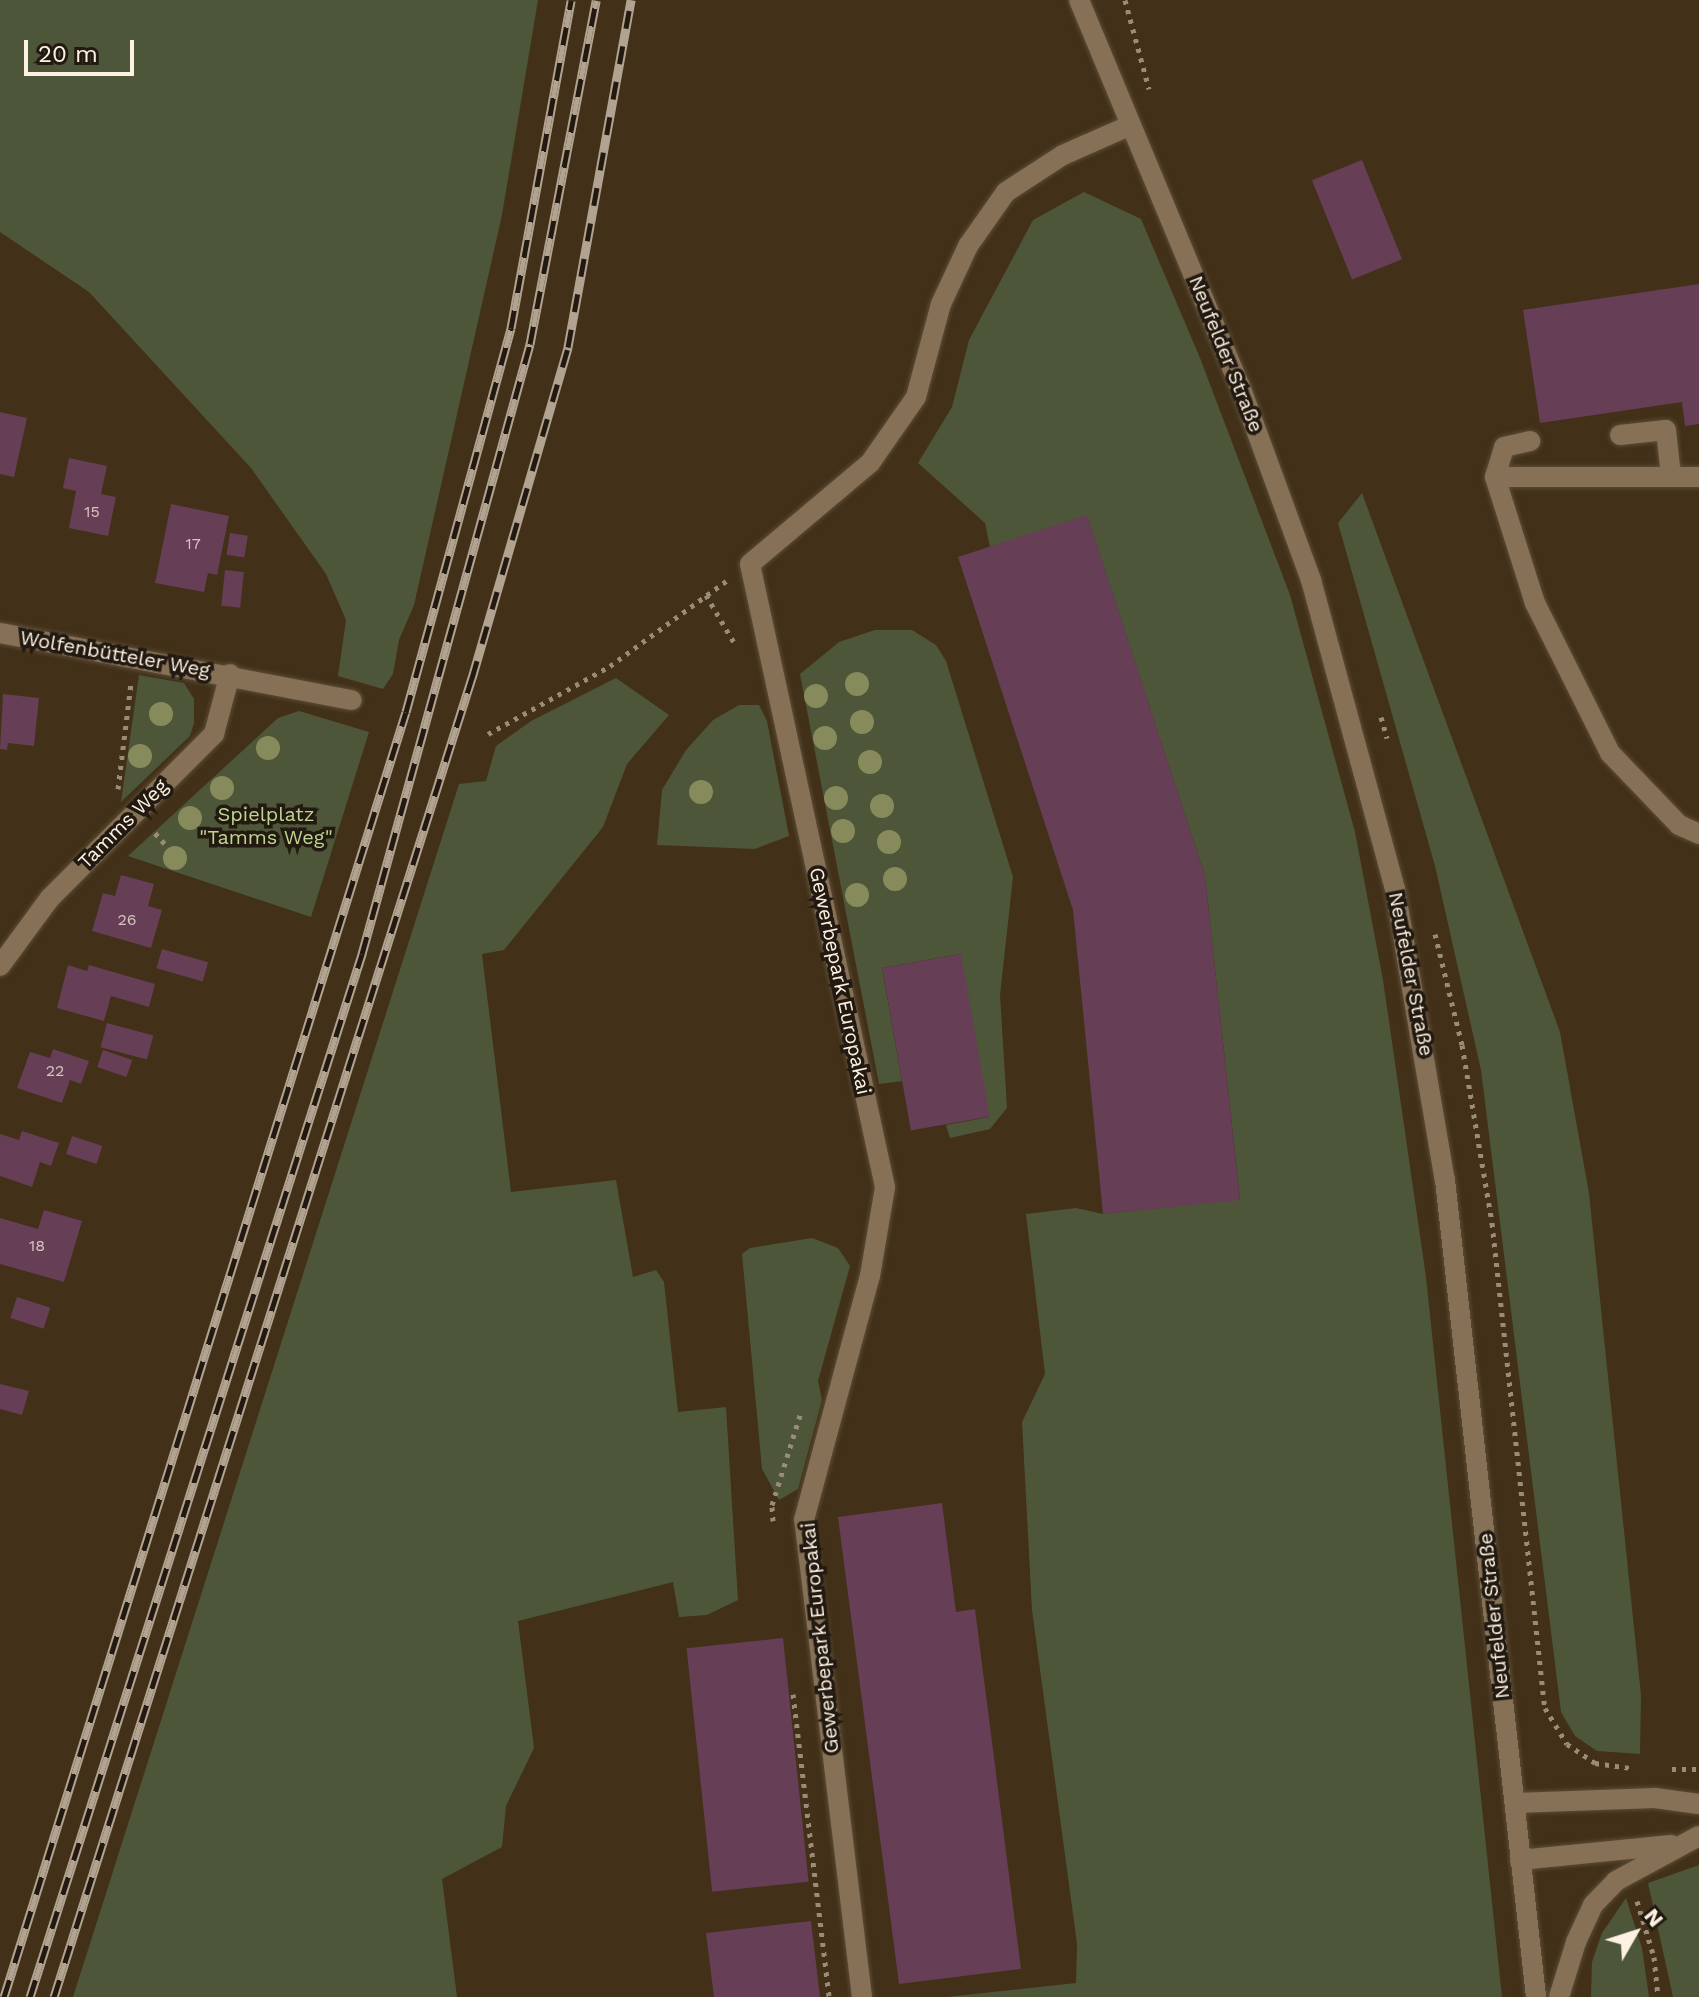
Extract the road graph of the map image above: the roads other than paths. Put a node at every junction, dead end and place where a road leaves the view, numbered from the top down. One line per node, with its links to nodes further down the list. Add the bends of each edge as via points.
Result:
1 (1079, 0): 2 (street, Neufelder Straße)
2 (1131, 125): 13 (street, Neufelder Straße, via 1240,386 1311,580 1395,889 1445,1180); 17 (street, Gewerbepark Europakai, via 1063,155 1006,192 968,246 941,304 916,397 870,463 750,564 885,1187 870,1276 804,1520)
3 (1620, 435): 5 (street, via 1666,430)
4 (1530, 441): 6 (street, via 1504,447)
5 (1671, 476): 6 (street); 7 (street)
6 (1495, 477): 11 (street, via 1535,603 1610,753 1679,825)
7 (1699, 477)
8 (0, 633): 9 (street, Wolfenbütteler Weg)
9 (230, 674): 10 (street, Wolfenbütteler Weg); 12 (street, Tamms Weg, via 214,734 50,898)
10 (352, 700)
11 (1699, 834)
12 (0, 966)
13 (1515, 1803): 14 (street, via 1655,1798); 16 (street, Neufelder Straße)
14 (1699, 1804)
15 (1692, 1840): 16 (street); 19 (street, via 1616,1881 1593,1905)
16 (1520, 1860): 18 (street, Neufelder Straße)
17 (862, 1997)
18 (1536, 1997)
19 (1559, 1997)

